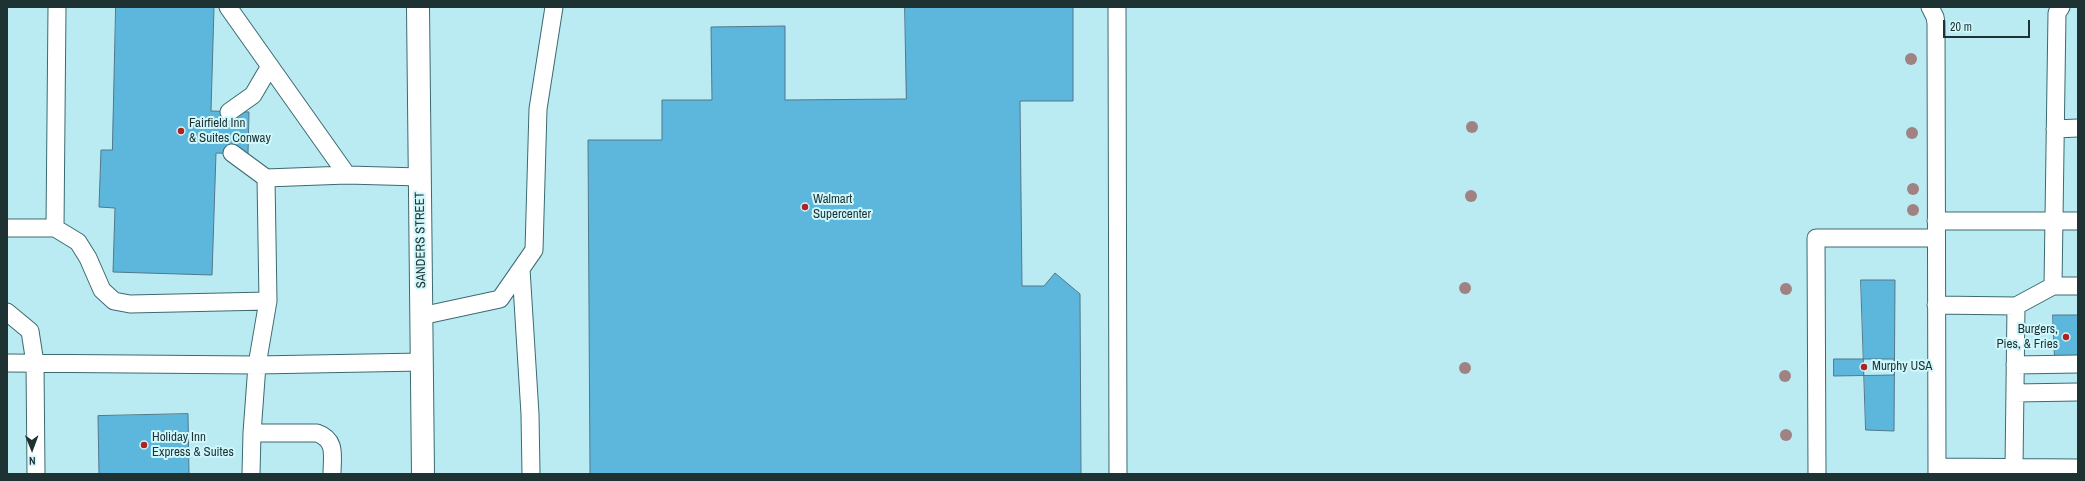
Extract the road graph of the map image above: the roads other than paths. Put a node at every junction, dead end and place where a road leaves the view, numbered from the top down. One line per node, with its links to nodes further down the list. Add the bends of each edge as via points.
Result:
1 (57, 7): 20 (lane)
2 (228, 7): 8 (lane)
3 (418, 7): 14 (street, SANDERS STREET)
4 (554, 7): 22 (lane, via 538,108 534,250)
5 (1117, 7): 47 (lane)
6 (1930, 7): 16 (lane, via 1936,23)
7 (2061, 7): 11 (lane, via 2057,13)
8 (270, 66): 9 (lane, via 253,95); 13 (lane)
9 (229, 112)
10 (2078, 128): 11 (lane)
11 (2055, 129): 17 (lane)
12 (232, 153): 15 (lane)
13 (347, 175): 14 (lane); 15 (lane)
14 (420, 177): 29 (street, SANDERS STREET)
15 (266, 178): 25 (lane)
16 (1936, 221): 17 (lane); 21 (lane)
17 (2053, 221): 18 (lane); 23 (lane)
18 (2078, 221)
19 (7, 228): 20 (lane)
20 (55, 228): 25 (lane, via 78,242 102,290 114,301 130,304)
21 (1936, 238): 26 (lane); 48 (lane, via 1816,238)
22 (521, 269): 29 (lane, via 500,299); 46 (lane)
23 (2053, 286): 24 (lane); 27 (lane)
24 (2078, 286)
25 (268, 301): 34 (lane)
26 (1936, 305): 27 (lane); 41 (lane)
27 (2016, 306): 35 (lane)
28 (7, 312): 32 (lane, via 30,331)
29 (421, 316): 30 (street, SANDERS STREET)
30 (422, 362): 34 (lane); 45 (street, SANDERS STREET)
31 (7, 363): 32 (lane)
32 (35, 364): 34 (lane); 42 (lane)
33 (2078, 364): 35 (lane)
34 (257, 365): 38 (lane)
35 (2015, 365): 37 (lane)
36 (2078, 392): 37 (lane)
37 (2015, 393): 39 (lane)
38 (252, 433): 43 (lane); 44 (lane, via 317,433 324,436 330,441 332,450)
39 (2014, 468): 40 (lane); 41 (lane)
40 (2078, 468)
41 (1937, 471)
42 (36, 474)
43 (251, 474)
44 (332, 474)
45 (423, 474)
46 (531, 474)
47 (1118, 474)
48 (1816, 474)

